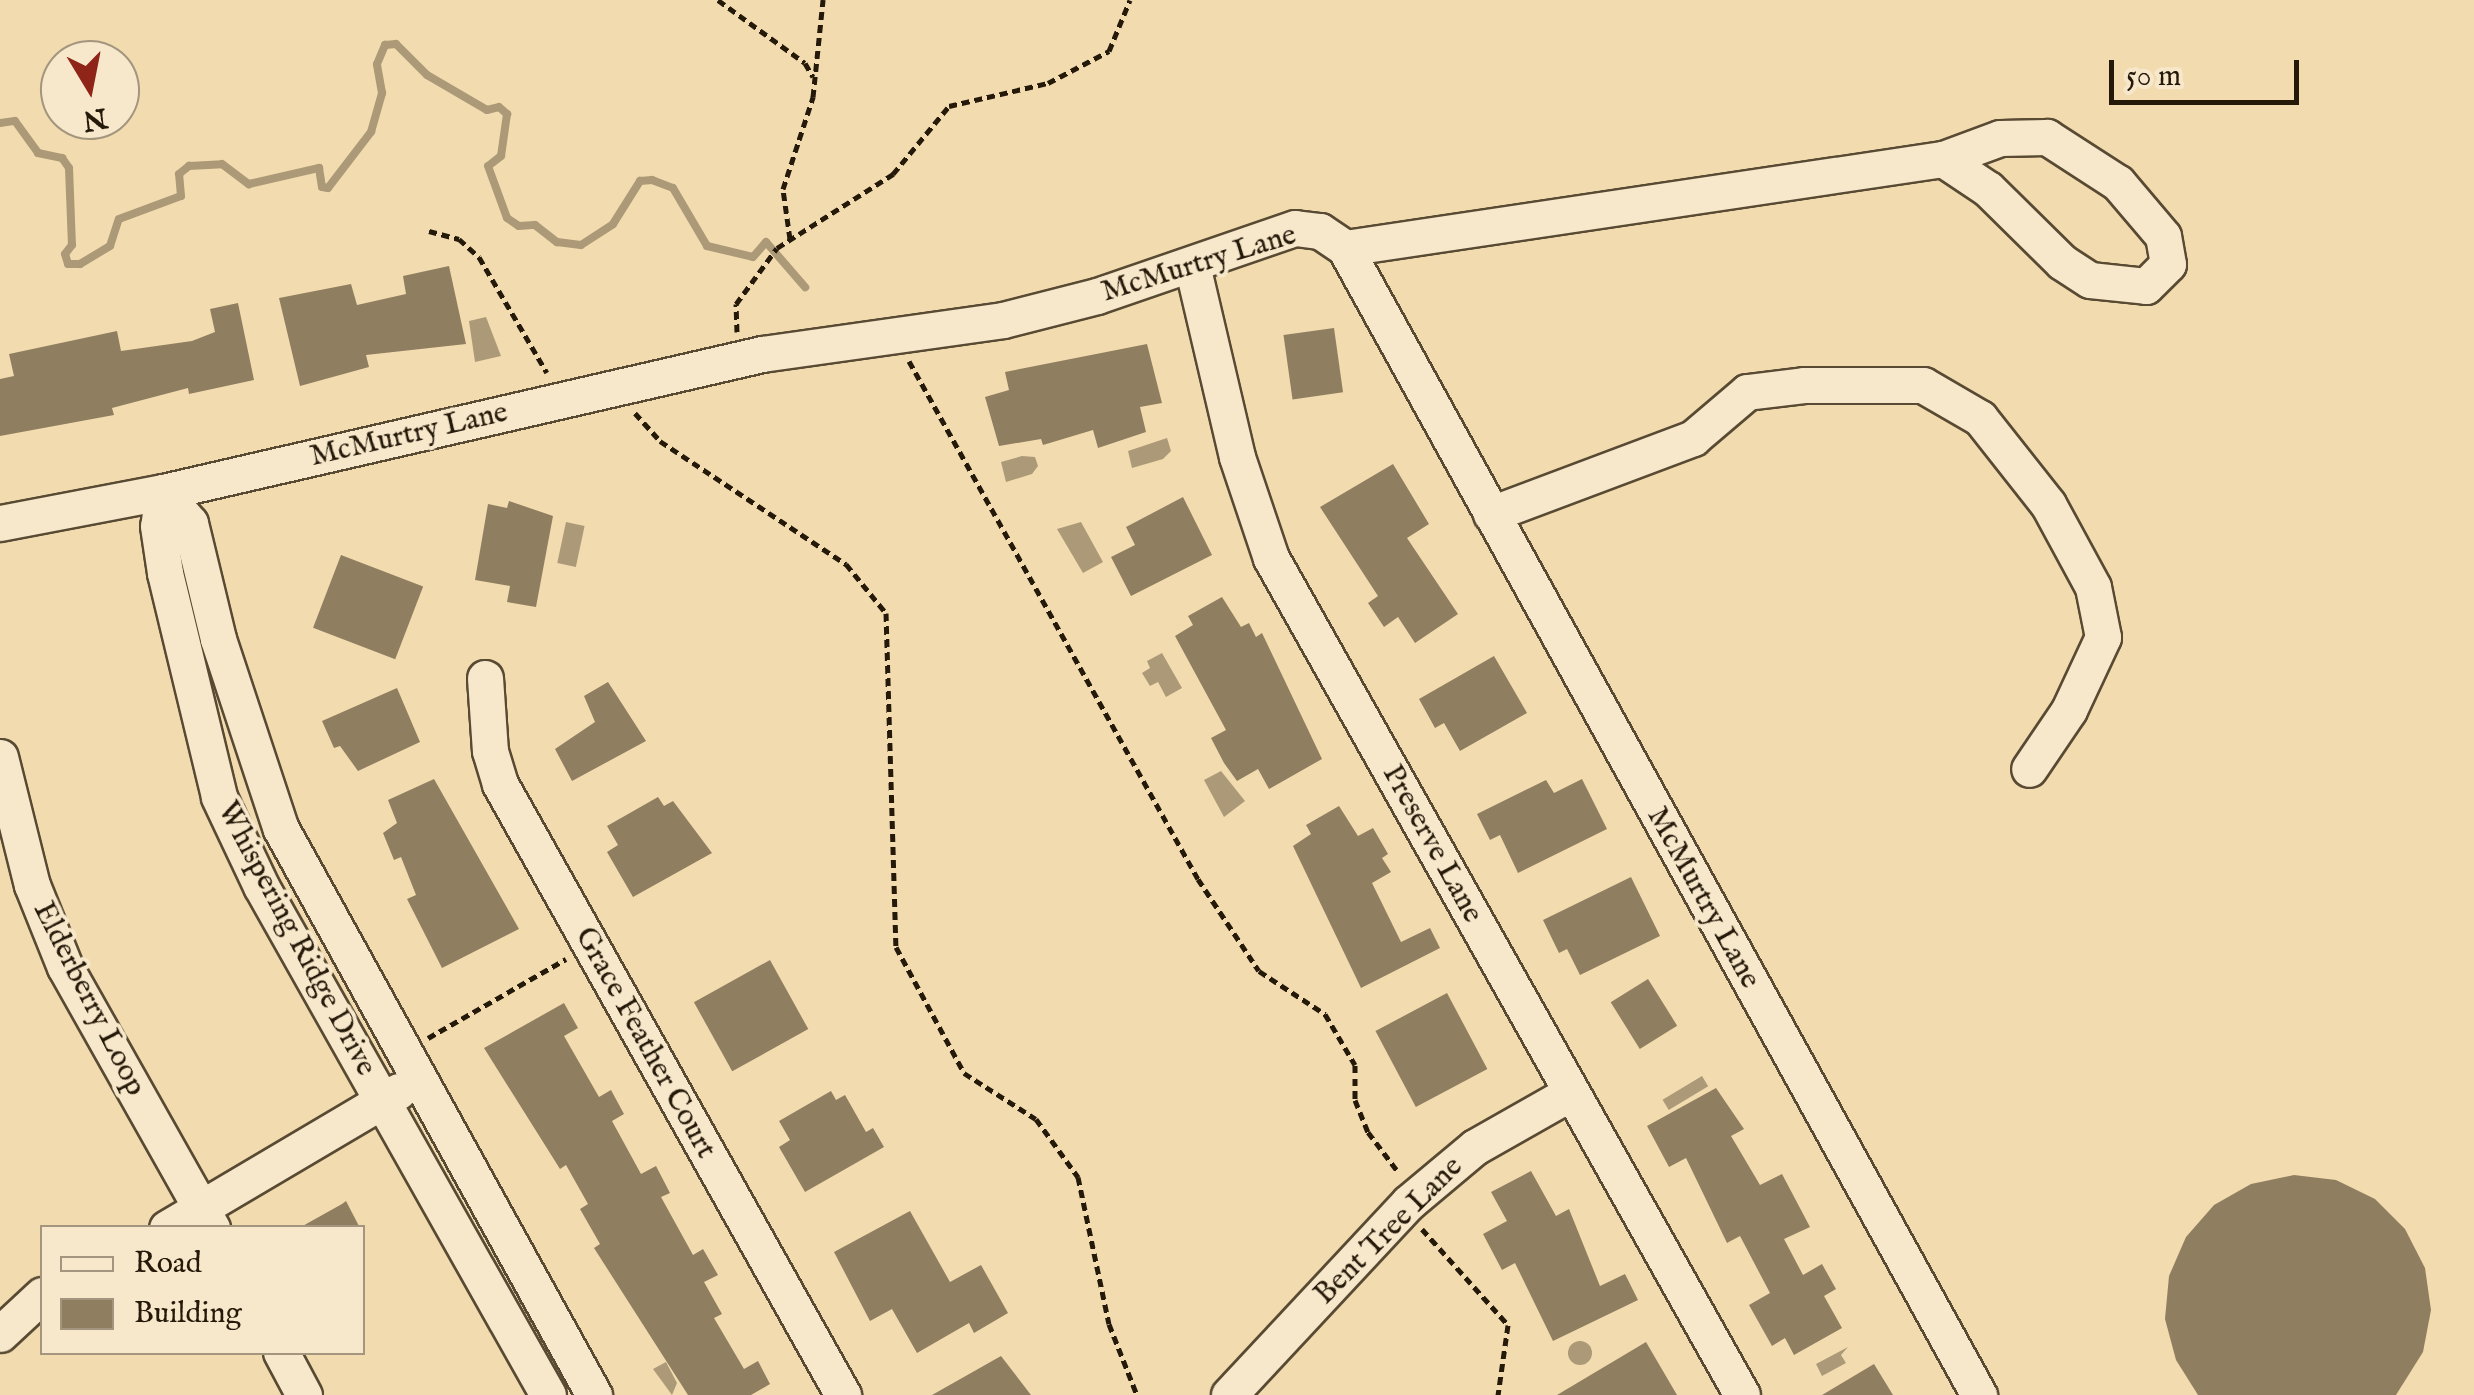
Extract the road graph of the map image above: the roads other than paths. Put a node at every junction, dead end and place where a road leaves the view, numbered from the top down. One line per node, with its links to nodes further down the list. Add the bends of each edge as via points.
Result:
1 (1943, 159): 1 (street, via 2000,138 2047,136 2118,184 2164,236 2168,264 2146,286 2090,280 2062,262 1988,189); 2 (street)
2 (1345, 248): 3 (street, McMurtry Lane, via 1320,231 1295,228); 5 (street, McMurtry Lane)
3 (1192, 264): 4 (street, McMurtry Lane, via 1002,320 739,360); 11 (street, Preserve Lane, via 1237,457 1271,558)
4 (163, 492): 6 (street, McMurtry Lane); 10 (street, Whispering Ridge Drive, via 190,523 218,639 281,828); 12 (street, Whispering Ridge Drive, via 158,526 166,573 220,797 261,886)
5 (1491, 514): 9 (street, via 1694,438 1746,392 1923,385 1980,418 2048,504 2093,587 2103,637 2069,710); 24 (street, McMurtry Lane)
6 (0, 523)
7 (485, 678): 21 (street, Grace Feather Court, via 490,751 500,784)
8 (0, 757): 13 (street, Elderberry Loop, via 32,885 59,952)
9 (2029, 768)
10 (409, 1066): 12 (street); 20 (street, Whispering Ridge Drive)
11 (1570, 1093): 22 (street, Bent Tree Lane, via 1475,1147 1408,1203); 23 (street, Preserve Lane)
12 (382, 1102): 13 (street); 19 (street, Whispering Ridge Drive)
13 (206, 1219): 14 (street)
14 (180, 1225)
15 (40, 1297): 16 (street)
16 (0, 1334)
17 (283, 1355): 18 (street)
18 (304, 1395)
19 (548, 1395)
20 (594, 1395)
21 (843, 1395)
22 (1229, 1395)
23 (1742, 1395)
24 (1979, 1395)

